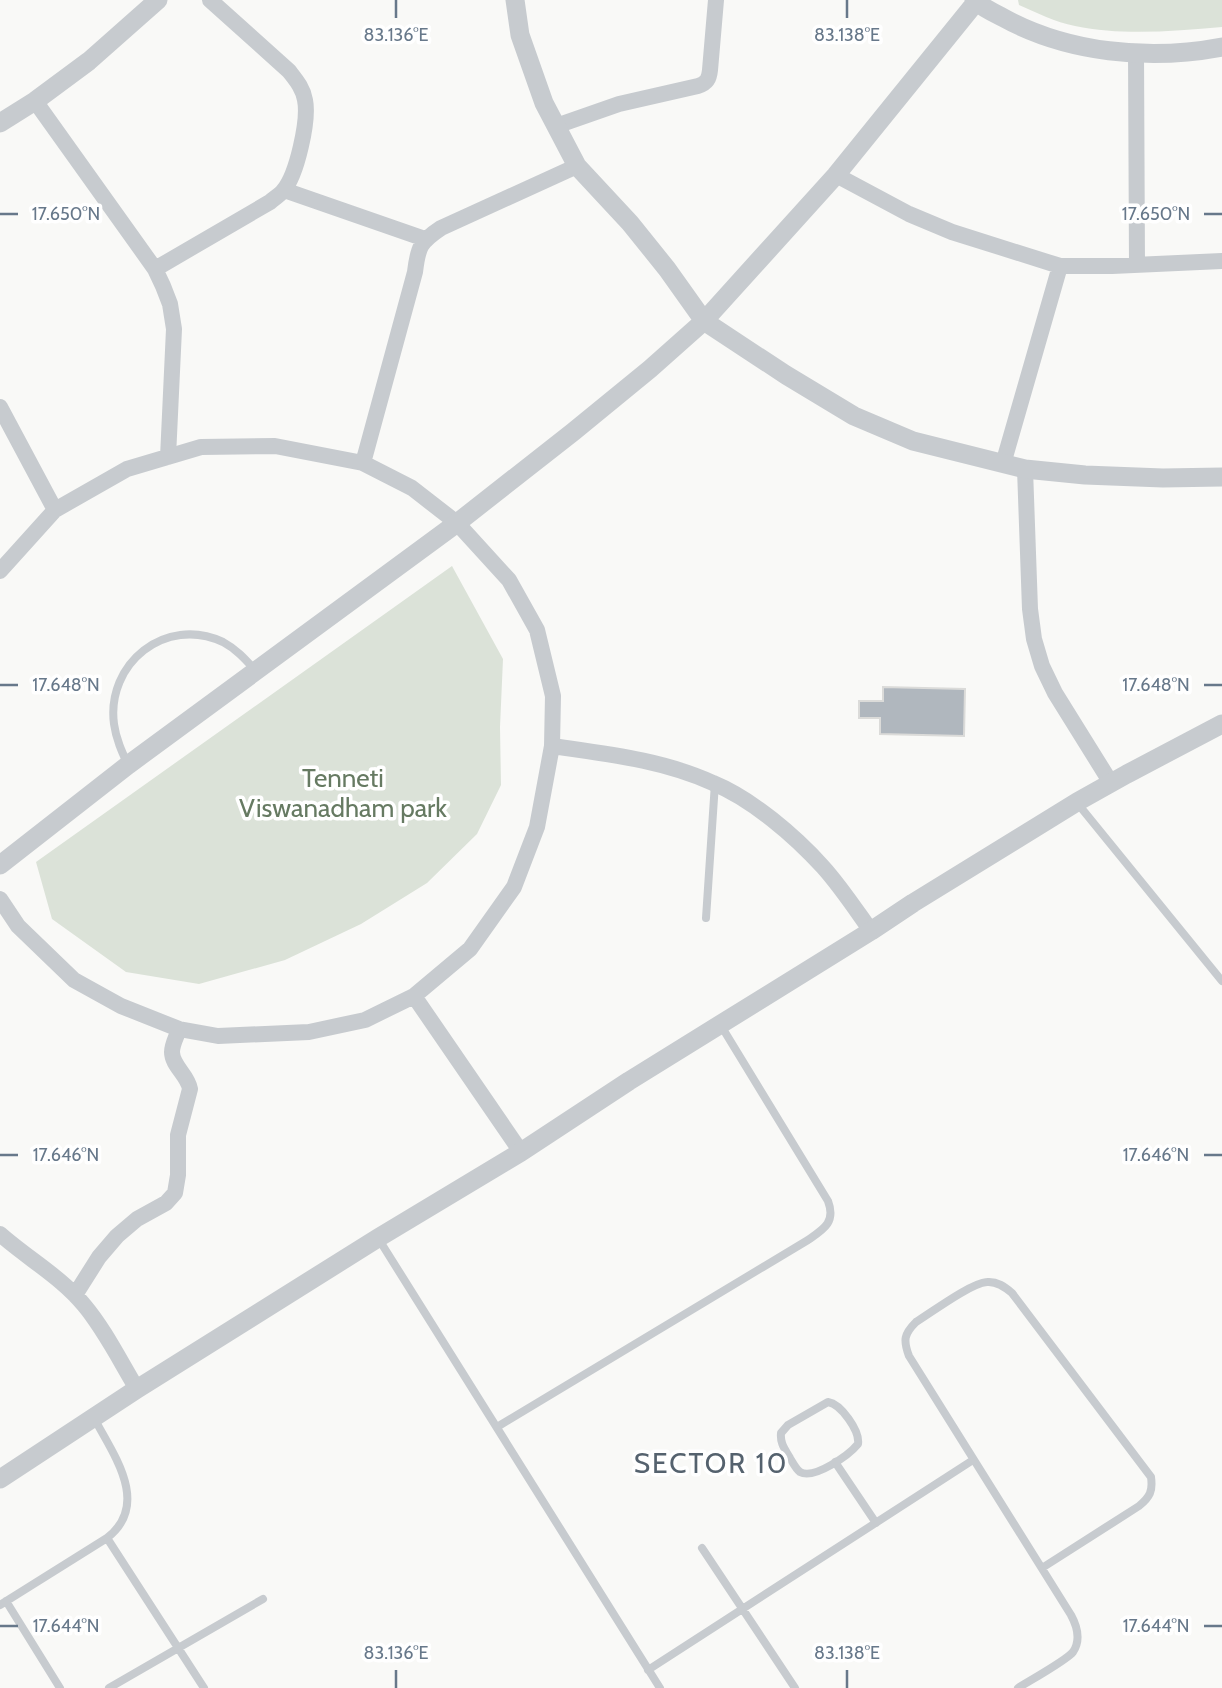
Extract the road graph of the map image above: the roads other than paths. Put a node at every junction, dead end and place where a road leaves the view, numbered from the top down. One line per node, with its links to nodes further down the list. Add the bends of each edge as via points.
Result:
1 (158, 0): 8 (street)
2 (210, 0): 13 (street, via 300,85 306,122)
3 (514, 0): 10 (street, via 520,35)
4 (716, 0): 10 (street, via 706,83 619,104)
5 (975, 1): 7 (street, via 1023,29 1087,48); 12 (street)
6 (1222, 47): 7 (street, via 1169,54)
7 (1136, 52): 17 (street)
8 (35, 101): 9 (street); 18 (street)
9 (0, 123)
10 (556, 126): 11 (street)
11 (577, 166): 14 (street); 19 (street, via 630,223)
12 (836, 175): 16 (street, via 952,232); 19 (street)
13 (284, 190): 14 (street); 18 (street)
14 (425, 239): 22 (street, via 417,254)
15 (1222, 261): 17 (street)
16 (1060, 265): 17 (street); 23 (street)
17 (1137, 265)
18 (155, 269): 21 (street, via 170,304 174,329)
19 (704, 321): 23 (street, via 854,416 913,441); 27 (street)
20 (0, 407): 26 (street)
21 (168, 457): 22 (street, via 201,447 275,446); 26 (street, via 127,469)
22 (363, 463): 27 (street, via 412,488)
23 (1003, 464): 24 (street)
24 (1025, 469): 25 (street, via 1085,475); 34 (street, via 1034,639 1055,693)
25 (1222, 477)
26 (55, 510): 28 (street)
27 (457, 523): 29 (street); 31 (street, via 509,580 537,630 553,696)
28 (0, 571)
29 (255, 670): 32 (street); 32 (lane, via 238,652 204,636 163,639 143,649 117,685 114,702 118,742)
30 (1222, 724): 34 (street)
31 (552, 746): 33 (street, via 666,766); 41 (street, via 537,827 514,887 470,949)
32 (128, 765): 36 (street)
33 (715, 783): 38 (lane); 39 (street, via 795,839 824,868)
34 (1111, 783): 35 (street)
35 (1077, 802): 39 (street); 40 (lane)
36 (0, 866)
37 (0, 898): 43 (street, via 18,926 74,980 121,1006)
38 (706, 918)
39 (871, 931): 42 (street)
40 (1222, 981)
41 (414, 996): 43 (street, via 365,1020 309,1032 218,1036); 44 (street)
42 (720, 1024): 44 (street); 50 (lane, via 828,1201 831,1216 827,1224 808,1240)
43 (179, 1028): 47 (street, via 172,1056 190,1089 178,1135 175,1193 117,1236)
44 (521, 1152): 46 (street)
45 (0, 1234): 47 (street)
46 (379, 1238): 48 (street); 50 (lane)
47 (75, 1295): 48 (street)
48 (137, 1389): 49 (street)
49 (94, 1418): 53 (street); 55 (lane, via 128,1491 123,1519)
50 (497, 1427): 62 (lane)
51 (973, 1460): 54 (lane); 57 (lane); 57 (lane, via 908,1356 905,1339 916,1322 977,1284 990,1281 1012,1293 1151,1477 1153,1487 1139,1506)
52 (835, 1462): 52 (lane, via 813,1474 802,1473 782,1444 784,1428 833,1402 859,1441); 54 (lane)
53 (0, 1479)
54 (876, 1522): 60 (lane)
55 (107, 1538): 59 (lane); 61 (lane)
56 (702, 1548): 60 (lane)
57 (1042, 1568): 68 (lane, via 1077,1627 1077,1640 1073,1652)
58 (263, 1598): 61 (lane)
59 (3, 1603): 63 (lane)
60 (742, 1609): 62 (lane); 67 (lane)
61 (180, 1648): 64 (lane); 65 (lane)
62 (648, 1670): 66 (lane)
63 (55, 1687)
64 (108, 1688)
65 (204, 1688)
66 (660, 1688)
67 (795, 1688)
68 (1018, 1688)

